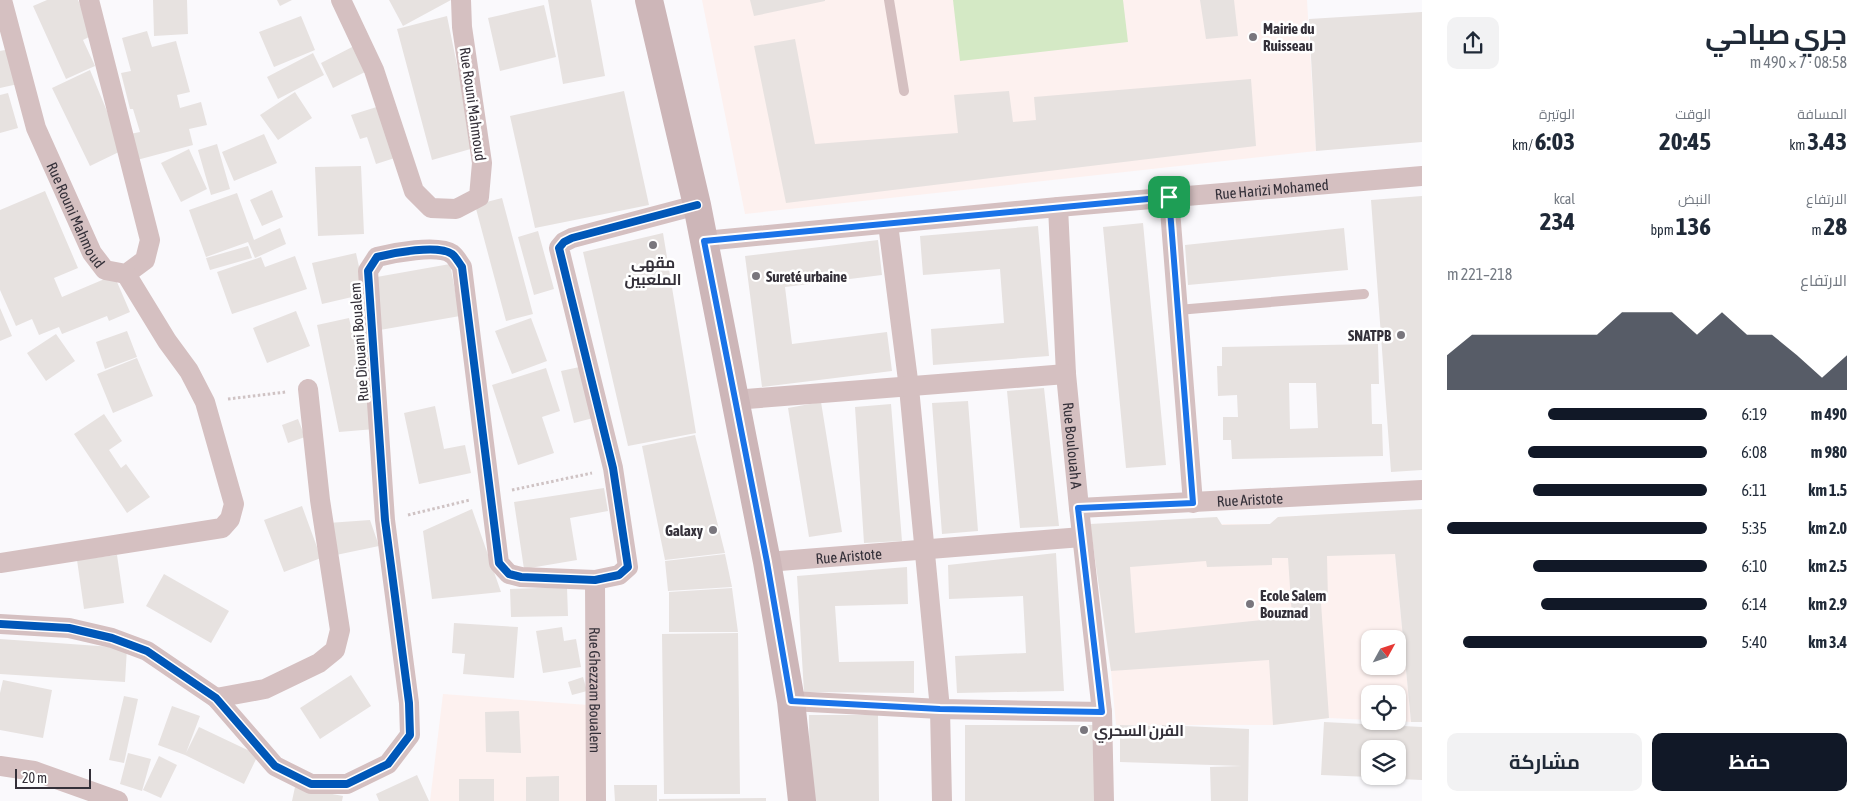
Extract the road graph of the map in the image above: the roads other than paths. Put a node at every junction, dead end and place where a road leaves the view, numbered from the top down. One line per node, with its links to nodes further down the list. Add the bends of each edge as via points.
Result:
1 (2, 0): 14 (street, Rue Rouni Mahmoud, via 36,128 92,253 105,270)
2 (89, 0): 14 (street, Rue Rouni Mahmoud, via 150,240 145,260)
3 (340, 0): 4 (street, Rue Rouni Mahmoud, via 374,70 414,191 431,208 456,209 479,197 482,163)
4 (461, 0)
5 (649, 0): 10 (main road)
6 (889, 0): 7 (lane)
7 (904, 90)
8 (1422, 176): 9 (street, Rue Harizi Mohamed)
9 (1169, 197): 11 (street, Rue Harizi Mohamed); 16 (street)
10 (697, 205): 13 (main road); 28 (street, Rue Diouani Boualem, via 572,238 559,248 613,468 627,553 628,567 619,575)
11 (1058, 206): 12 (street, Rue Harizi Mohamed); 17 (street, Rue Boulouah A)
12 (888, 224): 13 (street, Rue Harizi Mohamed); 18 (street)
13 (704, 241): 20 (main road)
14 (126, 274): 27 (street, via 189,371 205,402 234,504 230,519 222,528)
15 (1364, 294): 16 (lane)
16 (1178, 310): 22 (street)
17 (1066, 374): 18 (street); 23 (street, Rue Boulouah A)
18 (909, 388): 20 (street); 25 (street)
19 (308, 389): 30 (street, via 320,500 340,630 335,650 319,663 264,689)
20 (734, 400): 26 (main road)
21 (1422, 490): 22 (street, Rue Aristote)
22 (1193, 503): 23 (street, Rue Aristote)
23 (1078, 508): 24 (street, Rue Boulouah A)
24 (1082, 537): 25 (street, Rue Aristote); 33 (street, Rue Boulouah A)
25 (924, 551): 26 (street, Rue Aristote); 32 (street)
26 (767, 562): 31 (main road)
27 (0, 563)
28 (595, 580): 30 (street, Rue Diouani Boualem, via 521,577 509,574 500,563 462,267 451,254 436,250 377,257 368,271 385,520 409,703 410,735 388,764 347,784 311,784 275,766); 36 (street, Rue Ghezzam Boualem)
29 (0, 624): 30 (street, Rue Diouani Boualem, via 69,628 112,638 147,652)
30 (216, 698)
31 (791, 701): 32 (street); 37 (main road)
32 (940, 709): 33 (street); 38 (street)
33 (1102, 712): 39 (street, Rue Boulouah A)
34 (0, 766): 35 (street, via 34,771)
35 (118, 801)
36 (596, 801)
37 (802, 801)
38 (942, 801)
39 (1104, 801)

